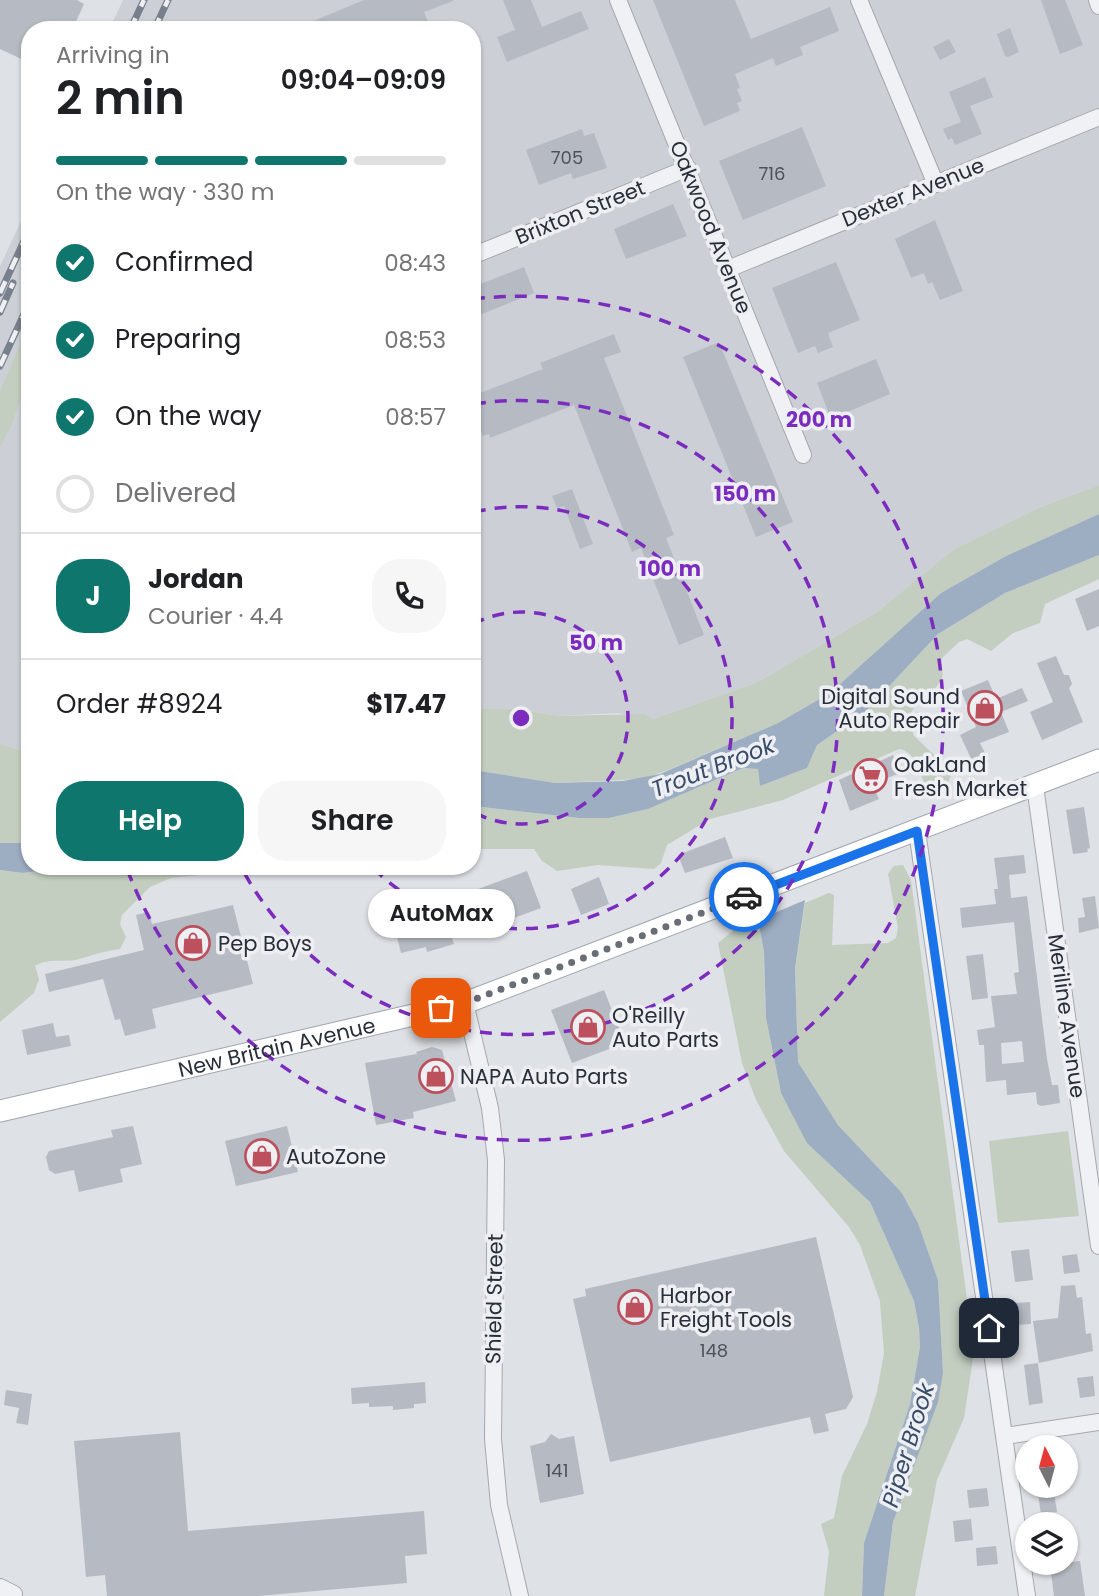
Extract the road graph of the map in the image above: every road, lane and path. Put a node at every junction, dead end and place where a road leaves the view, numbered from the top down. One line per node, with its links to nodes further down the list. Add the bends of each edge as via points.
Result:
1 (618, 0): 6 (street, Oakwood Avenue)
2 (859, 0): 7 (street)
3 (1097, 0): 4 (street)
4 (1099, 6)
5 (1099, 117): 7 (street, Dexter Avenue)
6 (688, 168): 8 (street, Brixton Street); 9 (street, Oakwood Avenue)
7 (935, 182): 9 (street, Dexter Avenue)
8 (481, 252)
9 (728, 269): 10 (street, Oakwood Avenue)
10 (803, 455)
11 (1099, 760): 12 (main road, New Britain Avenue)
12 (1035, 786): 13 (main road, New Britain Avenue); 16 (street, Meriline Avenue)
13 (917, 831): 14 (main road, New Britain Avenue); 18 (street)
14 (465, 1003): 15 (main road, New Britain Avenue); 19 (street, Shield Street, via 490,1108 496,1160 493,1439 499,1505)
15 (0, 1111)
16 (1099, 1246)
17 (1099, 1422): 18 (street)
18 (1005, 1436): 20 (street)
19 (520, 1596)
20 (1027, 1596)

